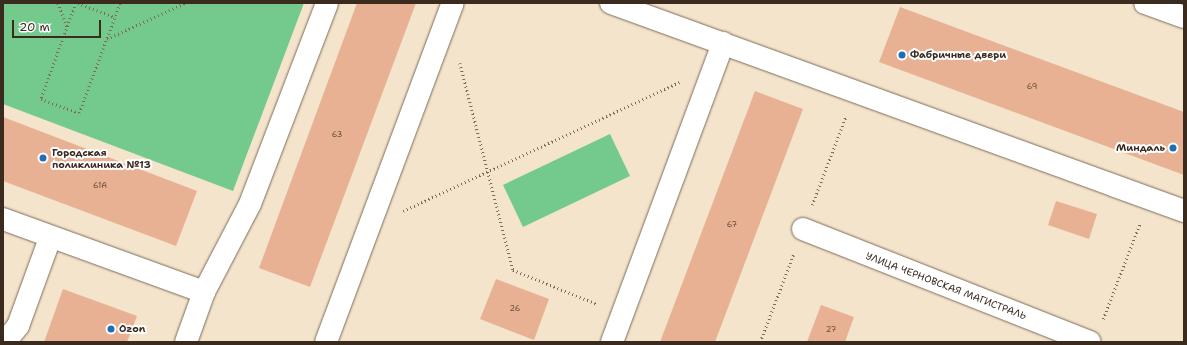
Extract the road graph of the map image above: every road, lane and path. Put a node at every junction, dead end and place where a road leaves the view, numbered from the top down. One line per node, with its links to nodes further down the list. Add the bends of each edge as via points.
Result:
1 (58, 3): 11 (path)
2 (77, 3): 9 (path); 11 (path)
3 (120, 3): 9 (path)
4 (185, 3): 12 (path)
5 (327, 3): 23 (street, via 250,204)
6 (453, 3): 20 (street)
7 (611, 3): 13 (street)
8 (1145, 3): 10 (street)
9 (115, 17): 12 (path)
10 (1184, 17)
11 (67, 27): 12 (path, via 41,99 80,113)
12 (107, 39)
13 (723, 43): 15 (street); 17 (street)
14 (460, 60): 16 (path)
15 (712, 68): 16 (path); 24 (street)
16 (488, 172): 20 (path); 24 (path, via 513,270)
17 (1149, 198): 18 (street); 25 (path)
18 (1184, 211)
19 (3, 219): 22 (street)
20 (368, 227): 28 (street)
21 (803, 229): 30 (street, УЛИЦА ЧЕРНОВСКАЯ МАГИСТРАЛЬ)
22 (50, 238): 23 (street); 26 (street, via 18,326)
23 (204, 292): 27 (street)
24 (622, 313): 29 (street)
25 (1102, 320)
26 (5, 342)
27 (186, 342)
28 (326, 342)
29 (612, 342)
30 (1090, 342)

